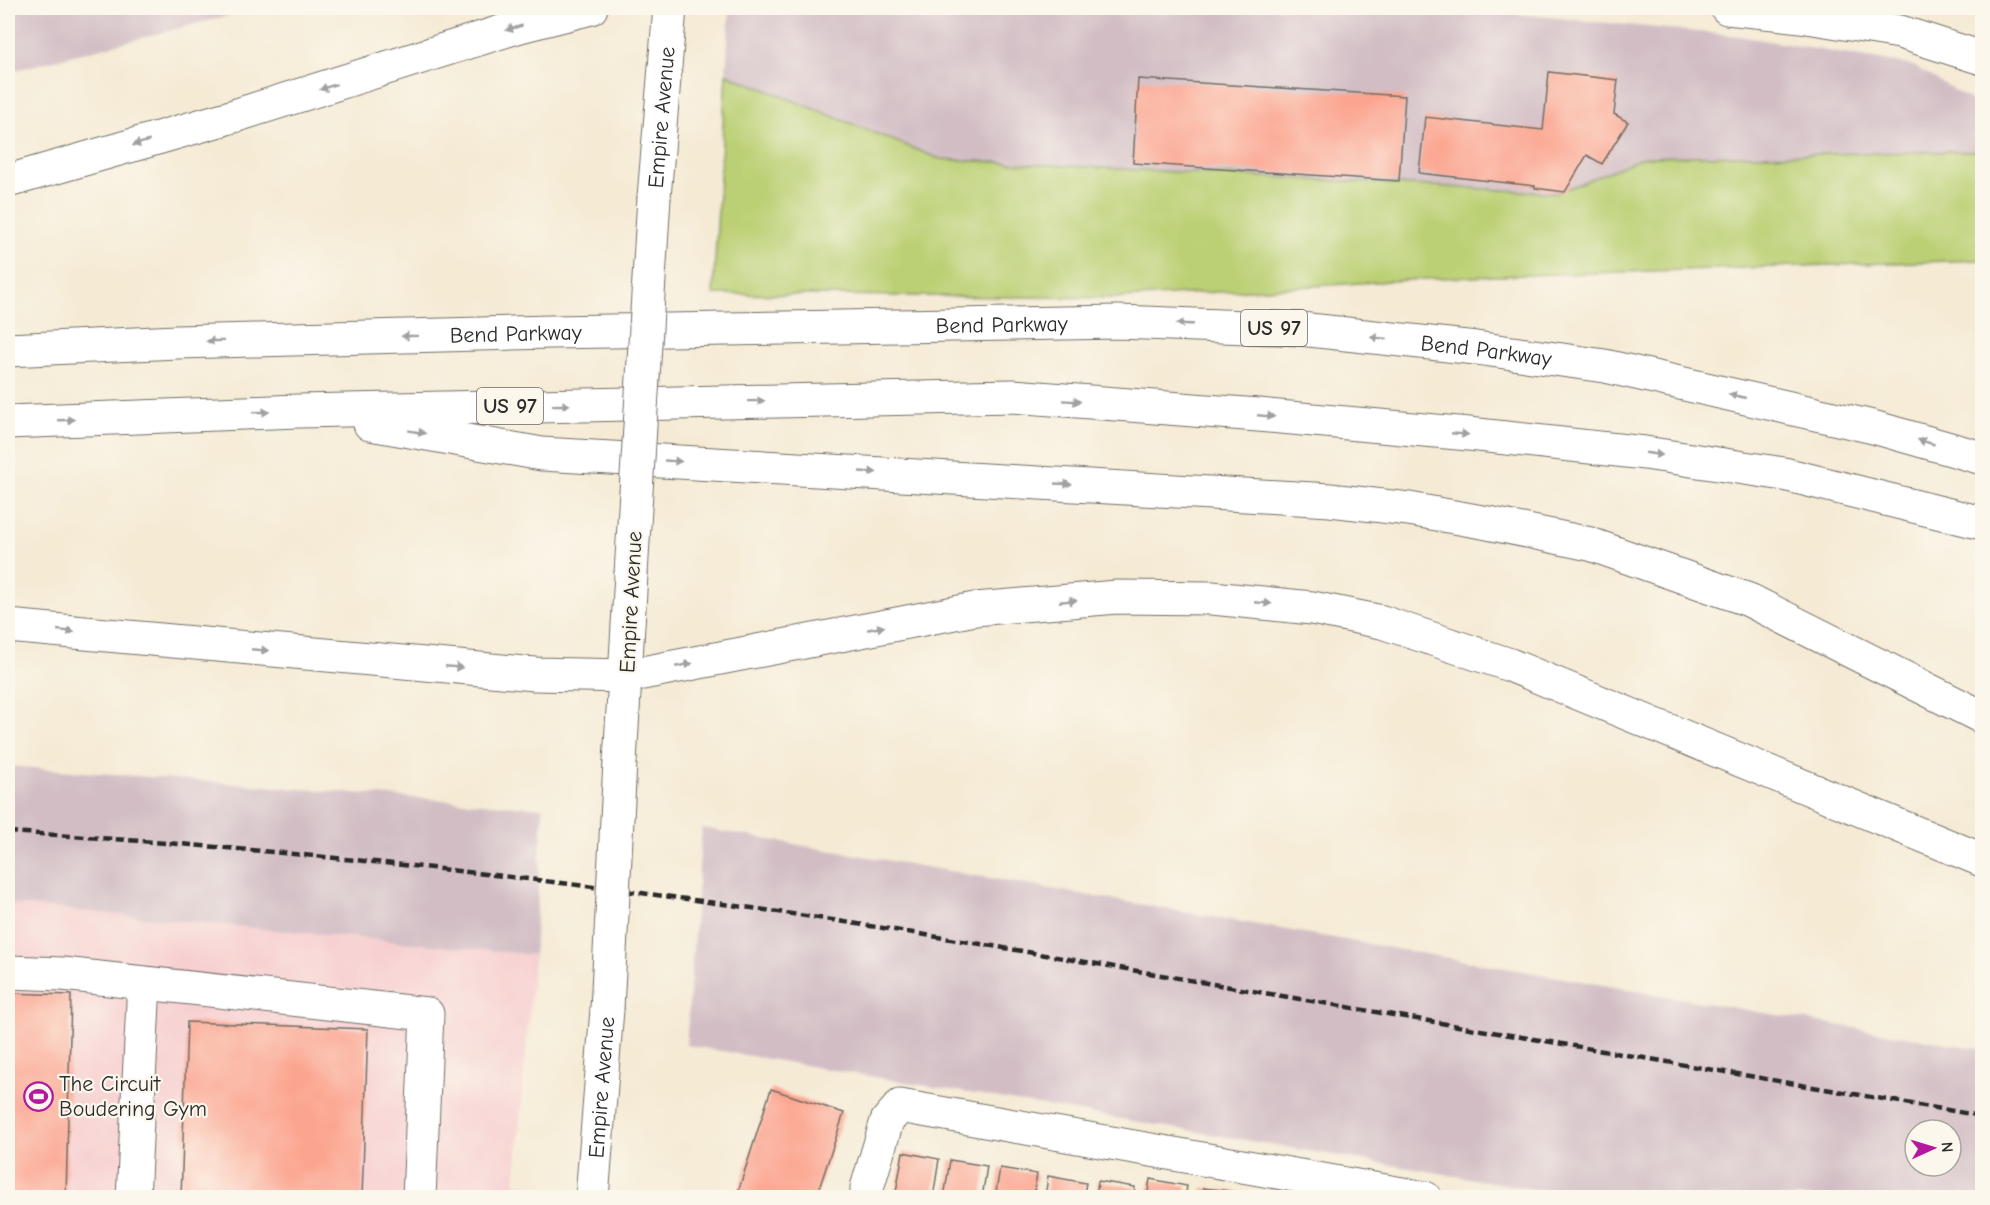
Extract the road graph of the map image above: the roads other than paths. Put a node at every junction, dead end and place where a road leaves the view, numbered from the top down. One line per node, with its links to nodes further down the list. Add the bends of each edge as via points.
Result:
1 (591, 8): 5 (main road, one-way to 5)
2 (670, 8): 12 (main road, Empire Avenue, bridge, via 654,196)
3 (1727, 8): 4 (main road, via 1900,32)
4 (1983, 58)
5 (8, 181)
6 (8, 350): 9 (main road, Bend Parkway / US 97, one-way to 6, via 1873,427 1605,366 1300,329 1097,322 517,333)
7 (298, 411): 8 (main road, US 97, one-way to 7); 10 (main road, US 97, one-way to 10, via 1013,396 1469,434 1645,453 1784,474); 13 (main road, one-way to 13, via 542,453 1330,500 1488,523 1590,544 1749,600)
8 (8, 422)
9 (1983, 458)
10 (1983, 523)
11 (8, 626): 12 (main road, one-way to 12, via 535,674)
12 (627, 676): 14 (main road, one-way to 14, via 975,609 1117,597 1212,598 1312,608 1382,622 1510,665); 19 (main road, Empire Avenue, bridge)
13 (1983, 717)
14 (1983, 860)
15 (8, 972): 16 (main road)
16 (144, 983): 17 (main road); 18 (main road, via 427,1014)
17 (133, 1197)
18 (419, 1197)
19 (592, 1197)
20 (867, 1197): 21 (main road, via 887,1121 900,1106)
21 (1425, 1197)

